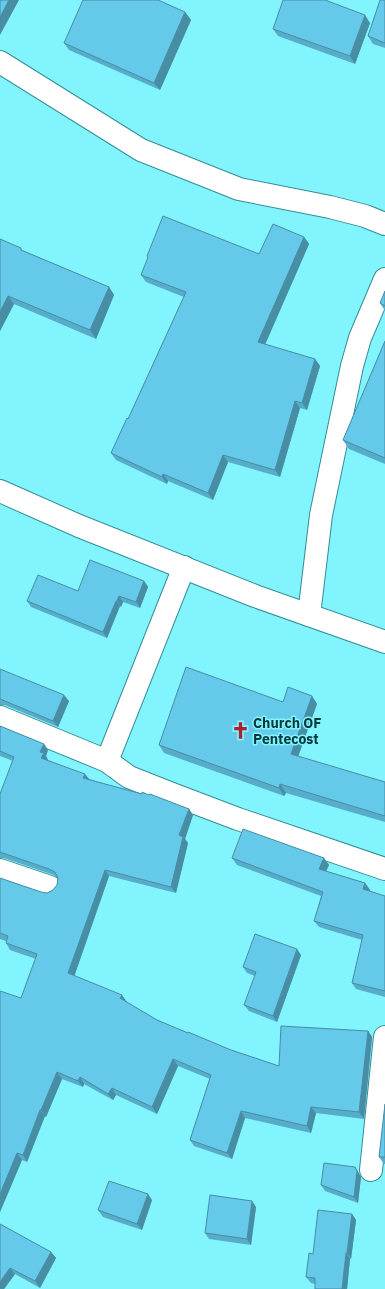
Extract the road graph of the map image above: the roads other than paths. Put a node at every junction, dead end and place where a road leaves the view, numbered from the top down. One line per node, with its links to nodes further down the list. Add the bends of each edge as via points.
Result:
1 (0, 62): 2 (street, via 142,150 239,189 330,207)
2 (385, 224)
3 (385, 280): 6 (street, via 360,338 352,366 322,516)
4 (0, 490): 5 (street, via 79,526)
5 (184, 567): 6 (street); 9 (street)
6 (309, 615): 7 (street)
7 (385, 642)
8 (0, 717): 9 (street)
9 (107, 761): 10 (street, via 129,777 172,794)
10 (385, 869)
11 (0, 870): 12 (street)
12 (50, 887)
13 (385, 1037): 14 (street)
14 (371, 1170)

